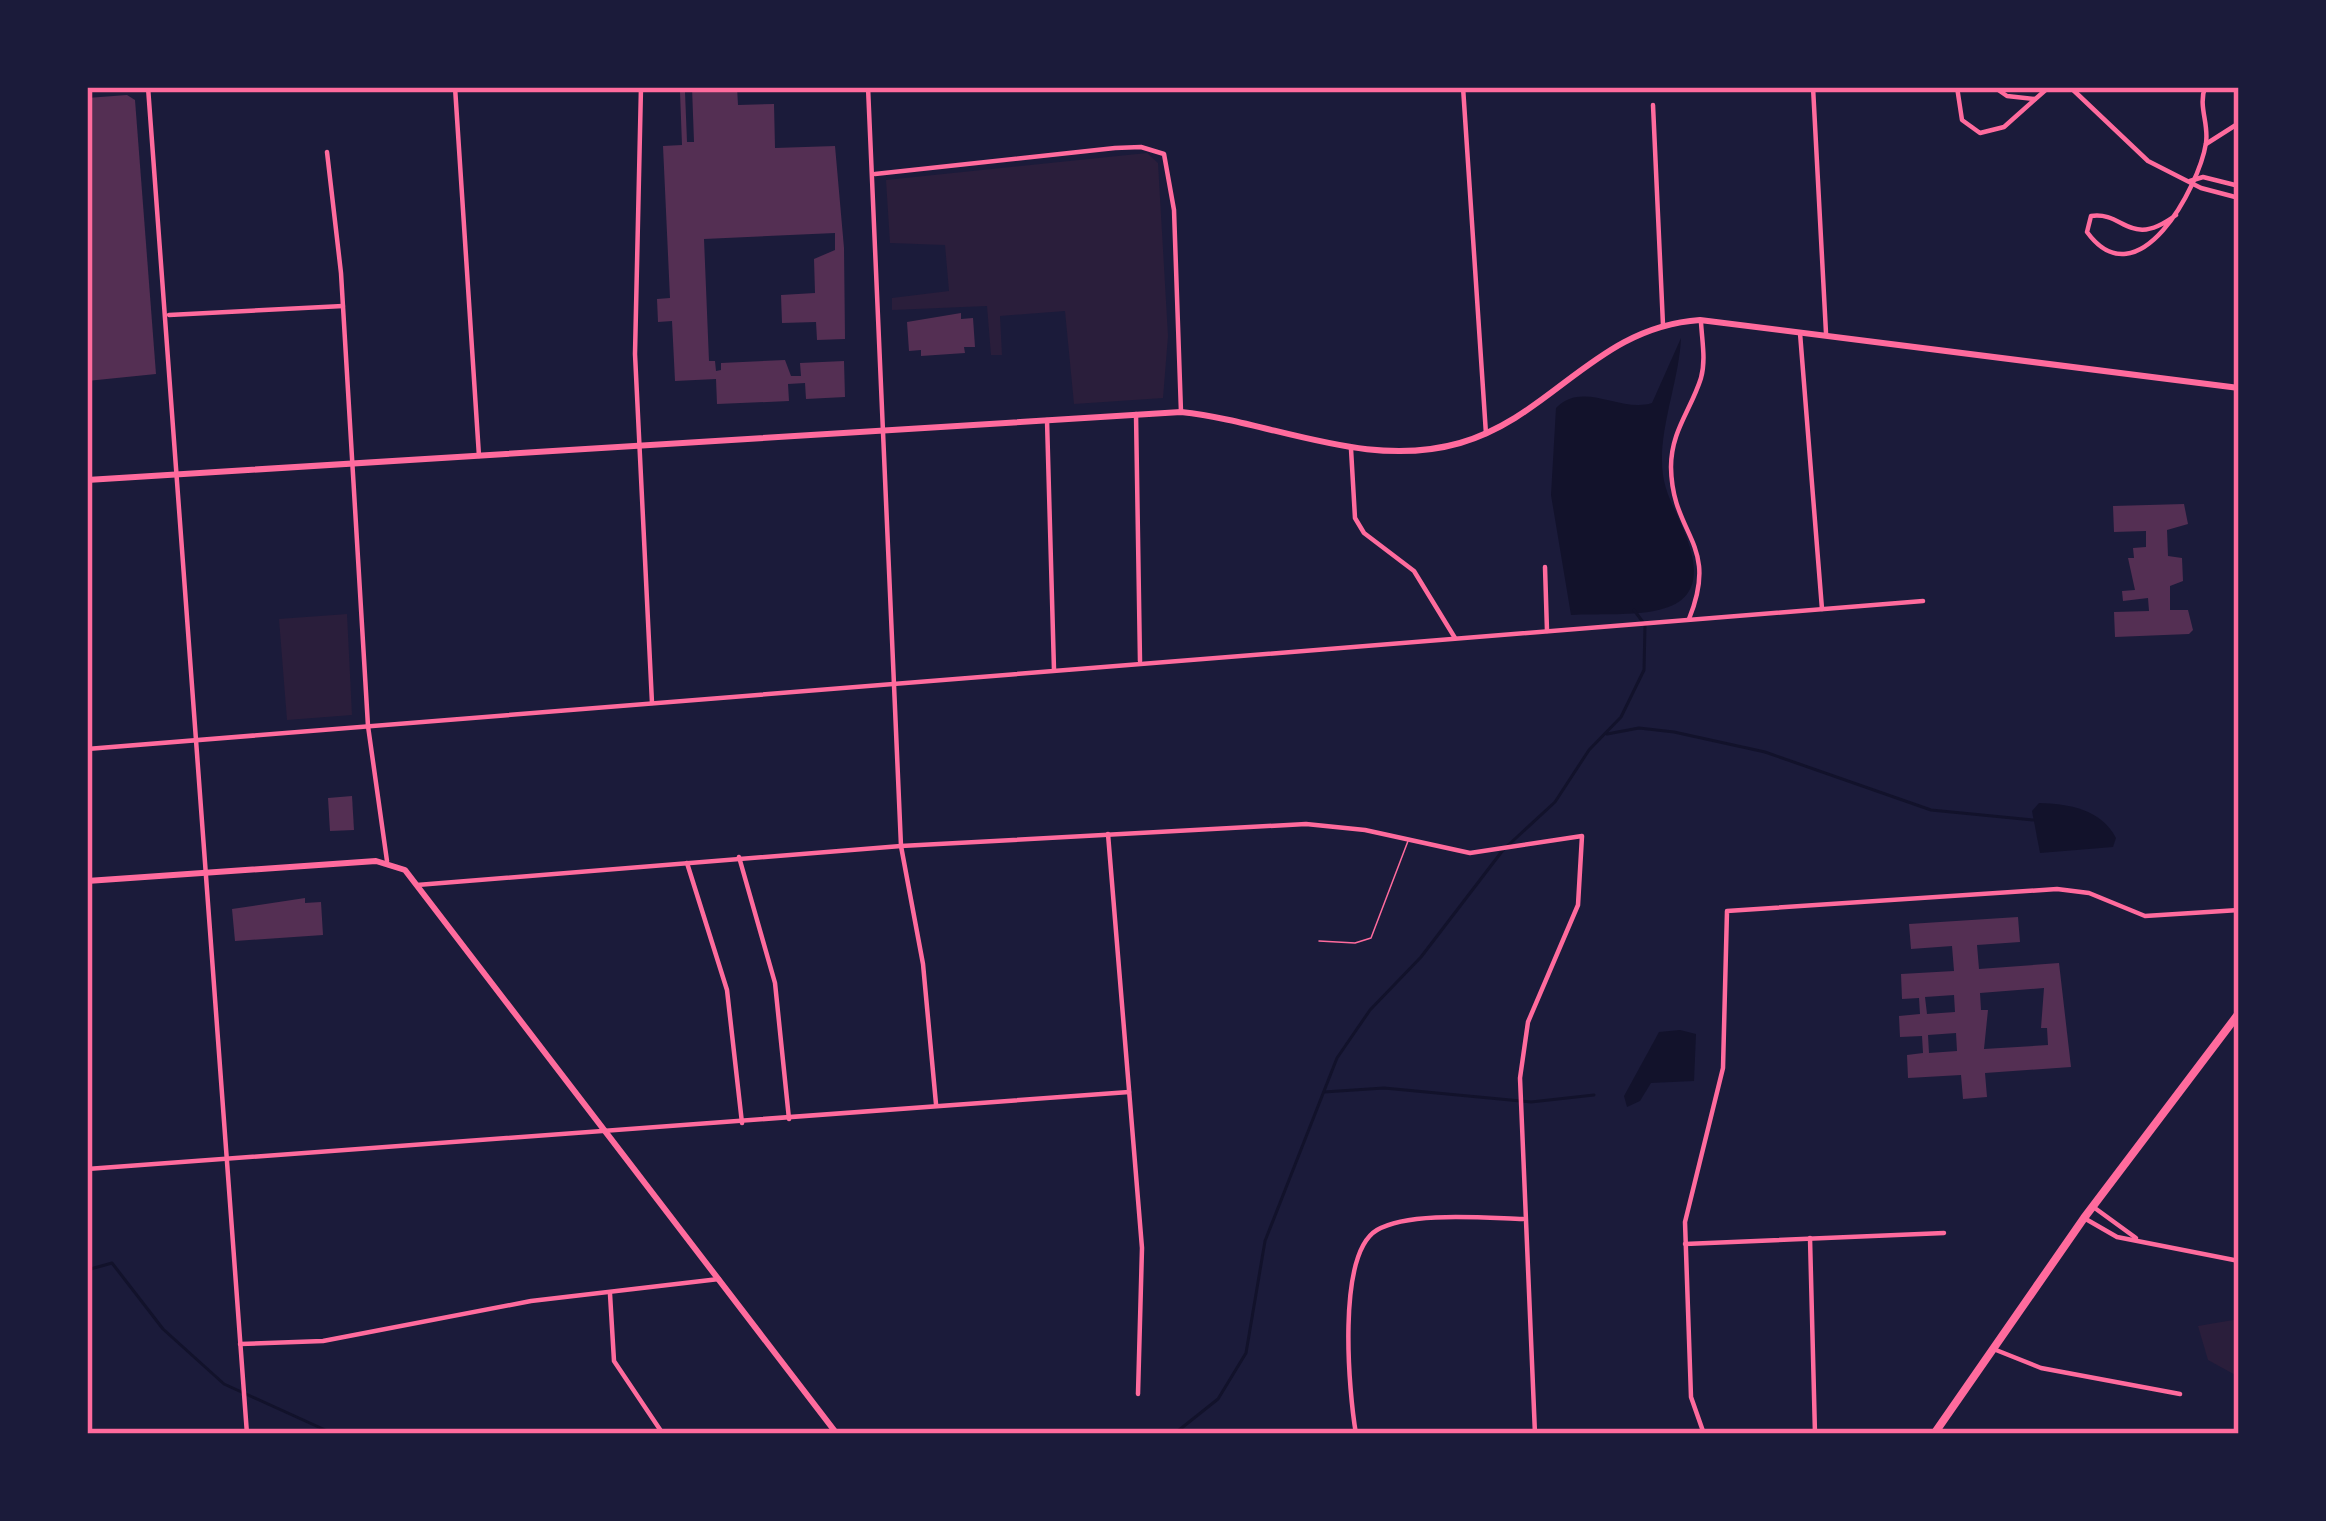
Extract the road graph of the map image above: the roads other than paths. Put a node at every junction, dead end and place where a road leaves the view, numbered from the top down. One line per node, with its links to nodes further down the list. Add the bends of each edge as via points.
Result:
1 (148, 87): 23 (street)
2 (455, 87): 36 (street)
3 (641, 87): 34 (street)
4 (868, 87): 17 (street)
5 (1463, 87): 33 (street)
6 (1813, 87): 27 (street)
7 (1957, 87): 12 (street, via 1962,120 1980,133 2004,127)
8 (1994, 87): 12 (street)
9 (2049, 87): 12 (street)
10 (2070, 87): 18 (street, via 2148,161)
11 (2205, 87): 15 (street)
12 (2036, 99)
13 (1653, 105): 25 (street)
14 (2239, 123): 15 (street)
15 (2206, 144): 18 (street)
16 (327, 152): 22 (street)
17 (872, 174): 29 (street, via 1115,148 1164,154 1174,210); 32 (street)
18 (2190, 181): 19 (street); 20 (street); 21 (street)
19 (2239, 186)
20 (2239, 198)
21 (2176, 215): 21 (street, via 2147,230 2099,214 2087,232 2126,253 2149,247)
22 (343, 306): 23 (street); 37 (street)
23 (167, 315): 38 (street)
24 (1700, 320): 25 (street); 26 (street); 43 (street, via 1700,382 1674,435 1671,466 1674,497 1702,565)
25 (1663, 325): 33 (street, via 1602,350)
26 (1800, 330): 27 (street); 42 (street)
27 (1826, 333): 28 (street)
28 (2239, 388)
29 (1181, 412): 30 (street); 35 (street)
30 (1136, 414): 31 (street); 46 (street)
31 (1047, 420): 32 (street); 47 (street)
32 (884, 430): 34 (street); 48 (street)
33 (1486, 434): 35 (street, via 1417,451)
34 (639, 445): 36 (street); 49 (street)
35 (1351, 448): 45 (street, via 1354,518 1414,571)
36 (479, 456): 37 (street)
37 (352, 464): 38 (street); 50 (street)
38 (176, 474): 39 (street); 51 (street)
39 (87, 480)
40 (1545, 567): 44 (street)
41 (1923, 601): 42 (street)
42 (1822, 609): 43 (street)
43 (1689, 619): 44 (street)
44 (1547, 631): 45 (street)
45 (1455, 638): 46 (street)
46 (1140, 661): 47 (street)
47 (1054, 670): 48 (street)
48 (897, 683): 49 (street); 55 (street)
49 (652, 703): 50 (street)
50 (368, 726): 51 (street); 57 (street)
51 (197, 740): 52 (street); 59 (street)
52 (87, 748)
53 (1108, 834): 54 (street, via 1306,824); 55 (street); 65 (street)
54 (1408, 840): 63 (lane, via 1371,938); 74 (street, via 1470,853 1582,836 1572,923 1528,1022 1520,1078)
55 (902, 846): 56 (street); 66 (street)
56 (739, 857): 58 (street); 67 (street, via 775,983)
57 (387, 862): 59 (street); 61 (street)
58 (688, 862): 61 (street); 68 (street, via 727,990)
59 (207, 874): 60 (street); 70 (street)
60 (87, 881)
61 (417, 885): 69 (street)
62 (2239, 910): 78 (street, via 2145,916 2057,889 1727,911 1723,1068)
63 (1319, 941)
64 (2239, 1013): 72 (highway)
65 (1129, 1092): 66 (street); 84 (street, via 1142,1248)
66 (936, 1106): 67 (street)
67 (789, 1119): 68 (street)
68 (742, 1123): 69 (street)
69 (602, 1130): 70 (street); 80 (street)
70 (227, 1161): 71 (street); 82 (street)
71 (87, 1169)
72 (2092, 1206): 73 (highway); 77 (street)
73 (2084, 1218): 77 (street); 83 (highway)
74 (1524, 1219): 89 (street, via 1396,1222 1363,1244 1348,1376); 90 (street)
75 (1944, 1234): 76 (street)
76 (1810, 1238): 78 (street); 92 (street)
77 (2136, 1238): 79 (street)
78 (1685, 1244): 91 (street, via 1691,1397)
79 (2239, 1261)
80 (719, 1280): 81 (street); 88 (street)
81 (610, 1294): 82 (street, via 531,1300 322,1342); 87 (street, via 614,1361)
82 (240, 1344): 86 (street)
83 (1991, 1347): 85 (street, via 2041,1368); 93 (highway)
84 (1138, 1394)
85 (2180, 1394)
86 (247, 1434)
87 (663, 1434)
88 (837, 1434)
89 (1356, 1434)
90 (1535, 1434)
91 (1704, 1434)
92 (1815, 1434)
93 (1934, 1434)

